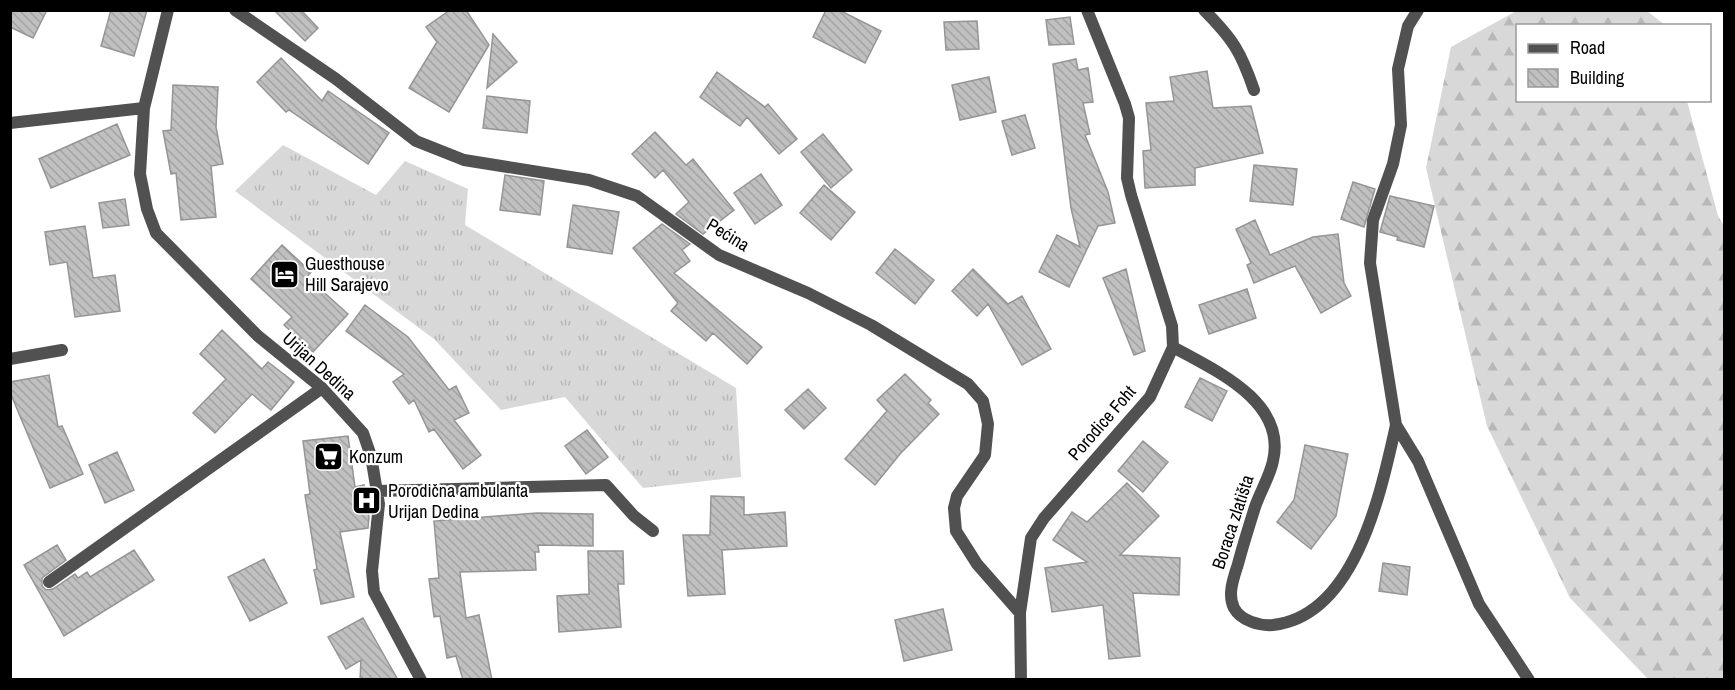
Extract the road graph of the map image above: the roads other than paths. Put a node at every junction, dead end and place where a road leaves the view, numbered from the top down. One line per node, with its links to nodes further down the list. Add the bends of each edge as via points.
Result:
1 (168, 10): 7 (street, Urijan Dedina)
2 (235, 10): 17 (street, Pećina, via 416,141 464,160 589,180 637,196 719,255 850,314 968,384 983,401 988,424 985,455 957,496 957,531 977,564)
3 (1087, 10): 9 (street, via 1125,104 1127,178 1172,326)
4 (1204, 10): 6 (street, via 1231,37)
5 (1418, 10): 13 (street, Boraca zlatišta, via 1408,26 1398,69 1401,125 1393,164 1373,220 1370,263)
6 (1254, 90)
7 (144, 108): 8 (street); 12 (street, Urijan Dedina, via 140,174 156,232 258,336)
8 (10, 123)
9 (1173, 347): 13 (street, Boraca zlatišta, via 1241,387 1256,402 1273,430 1274,459 1231,586 1234,607 1245,619 1266,625 1289,623 1336,588 1374,515); 17 (street, Porodice Foht, via 1149,398 1050,510 1031,538)
10 (62, 350): 11 (street)
11 (10, 359)
12 (322, 388): 14 (street, Urijan Dedina, via 363,433); 16 (street)
13 (1396, 425): 20 (street, Boraca zlatišta, via 1418,460 1479,604)
14 (377, 491): 15 (street, via 606,485); 18 (street, Urijan Dedina, via 374,592)
15 (653, 531)
16 (49, 582)
17 (1020, 613): 19 (street, Porodice Foht)
18 (421, 680)
19 (1021, 680)
20 (1529, 680)

